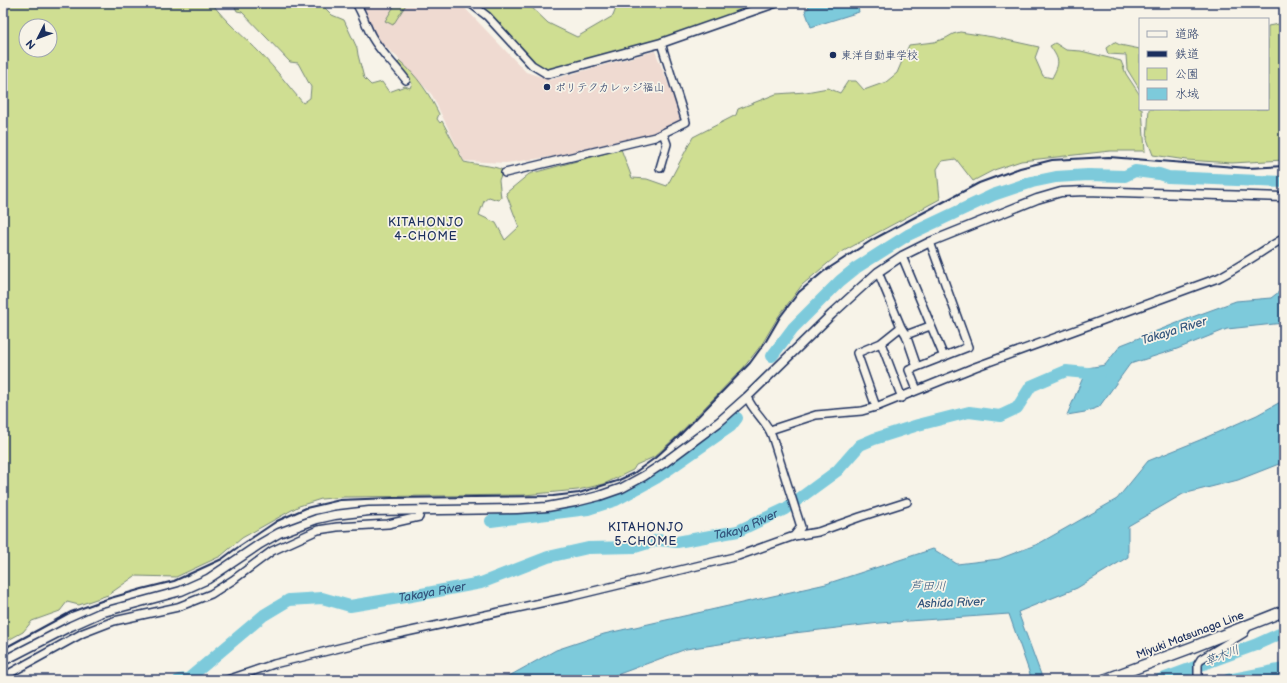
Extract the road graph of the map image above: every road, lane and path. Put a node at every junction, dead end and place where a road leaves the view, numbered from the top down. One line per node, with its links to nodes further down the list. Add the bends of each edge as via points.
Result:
1 (356, 3): 6 (street, via 383,55)
2 (470, 3): 5 (street, via 487,16 532,65)
3 (775, 3): 4 (street)
4 (661, 43): 5 (street); 7 (street, via 686,122)
5 (547, 74)
6 (406, 80)
7 (663, 133): 8 (street, via 667,144); 9 (street)
8 (660, 168)
9 (505, 173)
10 (1284, 197): 12 (street, via 1061,192 1037,199)
11 (1284, 238): 21 (street, via 1218,278)
12 (930, 242): 13 (street); 19 (street, via 968,347)
13 (902, 256): 14 (street); 15 (street)
14 (878, 272): 16 (street); 22 (street)
15 (930, 326): 17 (street); 19 (street)
16 (901, 327): 17 (street); 18 (street)
17 (906, 335): 20 (street)
18 (881, 343): 23 (street); 24 (street, via 857,353)
19 (944, 358): 20 (street)
20 (917, 367): 21 (street, via 909,370)
21 (917, 390): 23 (street)
22 (747, 397): 25 (street); 27 (street, via 719,422 664,463 617,490 547,507 517,510)
23 (902, 398): 24 (street)
24 (876, 407): 25 (street, via 862,411 816,415)
25 (771, 433): 28 (street, via 801,527)
26 (907, 502): 28 (street, via 818,532)
27 (420, 510): 31 (street, via 369,511 335,515 300,524 260,544 208,579 181,591 100,613); 32 (street, via 419,518 388,524 318,530 272,551 211,594 178,607 114,621 83,633)
28 (794, 536): 33 (street, via 738,556 573,596 380,637 274,664)
29 (1284, 611): 30 (main road, Miyuki Matsunaga Line)
30 (1248, 626): 34 (main road, Miyuki Matsunaga Line); 35 (street, via 1244,633 1201,659)
31 (3, 661)
32 (3, 676)
33 (228, 680)
34 (1104, 680)
35 (1198, 680)

